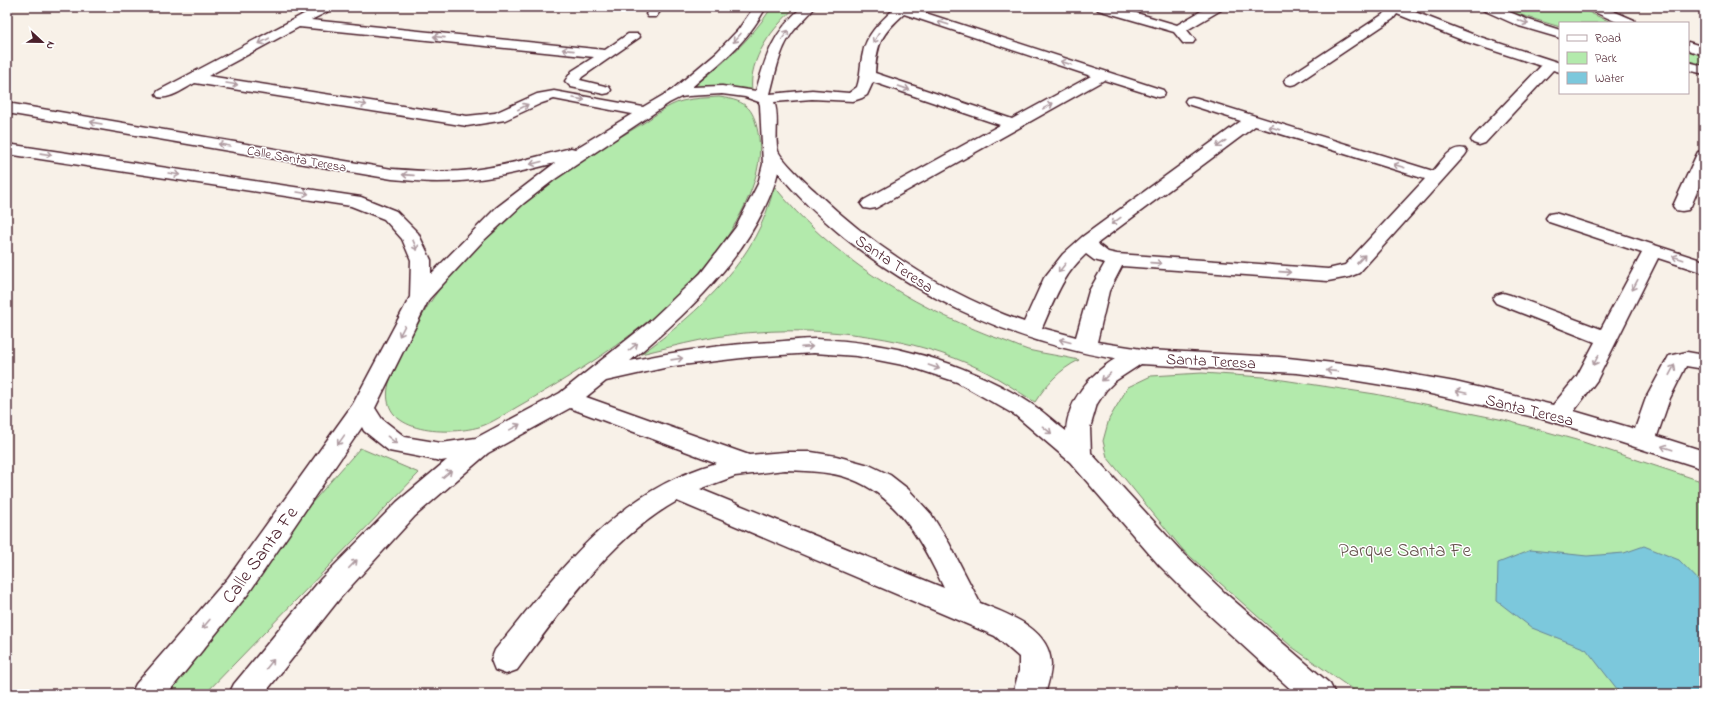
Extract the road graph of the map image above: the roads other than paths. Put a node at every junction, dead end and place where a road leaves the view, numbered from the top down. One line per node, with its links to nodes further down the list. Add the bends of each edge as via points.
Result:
1 (760, 7): 30 (street, one-way to 30, via 740,36 722,55)
2 (809, 7): 31 (street, one-way to 2, via 772,58 779,43 792,24)
3 (1102, 7): 13 (street)
4 (1217, 7): 13 (street)
5 (1487, 7): 14 (street, one-way to 14)
6 (1594, 7): 11 (street)
7 (899, 8): 23 (street, one-way to 23, via 871,46); 24 (street, one-way to 7)
8 (1426, 8): 10 (street)
9 (323, 9): 12 (street)
10 (1396, 11): 21 (street); 26 (street)
11 (1627, 22)
12 (298, 23): 19 (street, one-way to 12); 25 (street, one-way to 25)
13 (1179, 29): 16 (street)
14 (1559, 34)
15 (633, 37): 19 (street)
16 (1188, 40)
17 (1689, 46): 18 (street)
18 (1704, 51)
19 (607, 54): 27 (street, via 577,74 572,81)
20 (1689, 66): 22 (street)
21 (1555, 67): 37 (street)
22 (1704, 70)
23 (867, 75): 31 (street, via 864,90 859,94 840,98 834,103); 36 (street, one-way to 36)
24 (1103, 75): 28 (street); 36 (street, one-way to 24)
25 (194, 78): 29 (street); 33 (street, one-way to 33, via 467,121 503,116 542,97 554,95)
26 (1291, 81)
27 (616, 92)
28 (1158, 93)
29 (163, 94)
30 (671, 97): 31 (street, via 720,90 751,94); 33 (street)
31 (765, 100): 40 (street)
32 (1192, 101): 35 (street)
33 (645, 104): 38 (street)
34 (7, 108): 38 (street, Calle Santa Teresa, one-way to 34, via 536,163 487,173 438,177 399,175)
35 (1252, 121): 44 (street, one-way to 35); 48 (street, one-way to 48)
36 (1014, 125): 45 (street)
37 (1479, 140)
38 (587, 148): 52 (street, via 532,187 474,239)
39 (7, 149): 52 (street, one-way to 52, via 355,201 390,215 411,237 421,260)
40 (770, 151): 54 (street, Santa Teresa, via 798,185 832,219 917,281 1001,322); 59 (street, one-way to 40, via 656,328 708,277 745,228 767,184 771,164)
41 (1459, 152): 44 (street)
42 (1704, 156): 43 (street)
43 (1700, 175): 46 (street)
44 (1436, 178): 50 (street, one-way to 44, via 1328,275 1342,273 1352,269)
45 (870, 204)
46 (1682, 206)
47 (1555, 218): 49 (street)
48 (1089, 241): 50 (street, via 1095,253); 54 (street, one-way to 54, via 1070,258 1054,278)
49 (1653, 250): 51 (street, one-way to 49); 55 (street, one-way to 55)
50 (1117, 260): 56 (street, via 1106,272 1099,287)
51 (1704, 267)
52 (420, 297): 61 (street, Calle Santa Fe, one-way to 61)
53 (1503, 300): 55 (street)
54 (1030, 332): 56 (street, Santa Teresa, one-way to 54)
55 (1606, 339): 62 (street, one-way to 62, via 1586,380)
56 (1085, 347): 57 (street, Santa Teresa)
57 (1138, 356): 62 (street, Santa Teresa, one-way to 57, via 1436,386 1369,375 1263,363); 65 (street, one-way to 65, via 1104,378 1091,393 1082,410 1078,429)
58 (1704, 362): 63 (street, one-way to 58, via 1658,398 1677,361 1691,358)
59 (598, 375): 60 (street); 65 (street, one-way to 65, via 673,359 750,350 814,346 857,349 912,359 965,377 1023,409)
60 (568, 399): 64 (street, one-way to 60); 67 (street)
61 (363, 408): 64 (street, one-way to 64, via 373,425 398,445 440,452); 71 (street, Calle Santa Fe, one-way to 71, via 238,586)
62 (1558, 415): 63 (street, Santa Teresa)
63 (1643, 440): 66 (street, Santa Teresa, one-way to 63)
64 (481, 446): 72 (street, one-way to 64, via 342,576 406,509)
65 (1079, 456): 74 (street, via 1169,557 1215,602)
66 (1704, 460)
67 (749, 465): 68 (street, via 715,473); 69 (street, via 814,461 862,471 884,483 913,511 942,554)
68 (675, 489): 69 (street); 70 (street, via 639,511 605,541)
69 (969, 611): 73 (street, via 1006,627 1031,647 1037,661 1036,673)
70 (506, 660)
71 (147, 694)
72 (245, 694)
73 (1028, 694)
74 (1319, 694)

